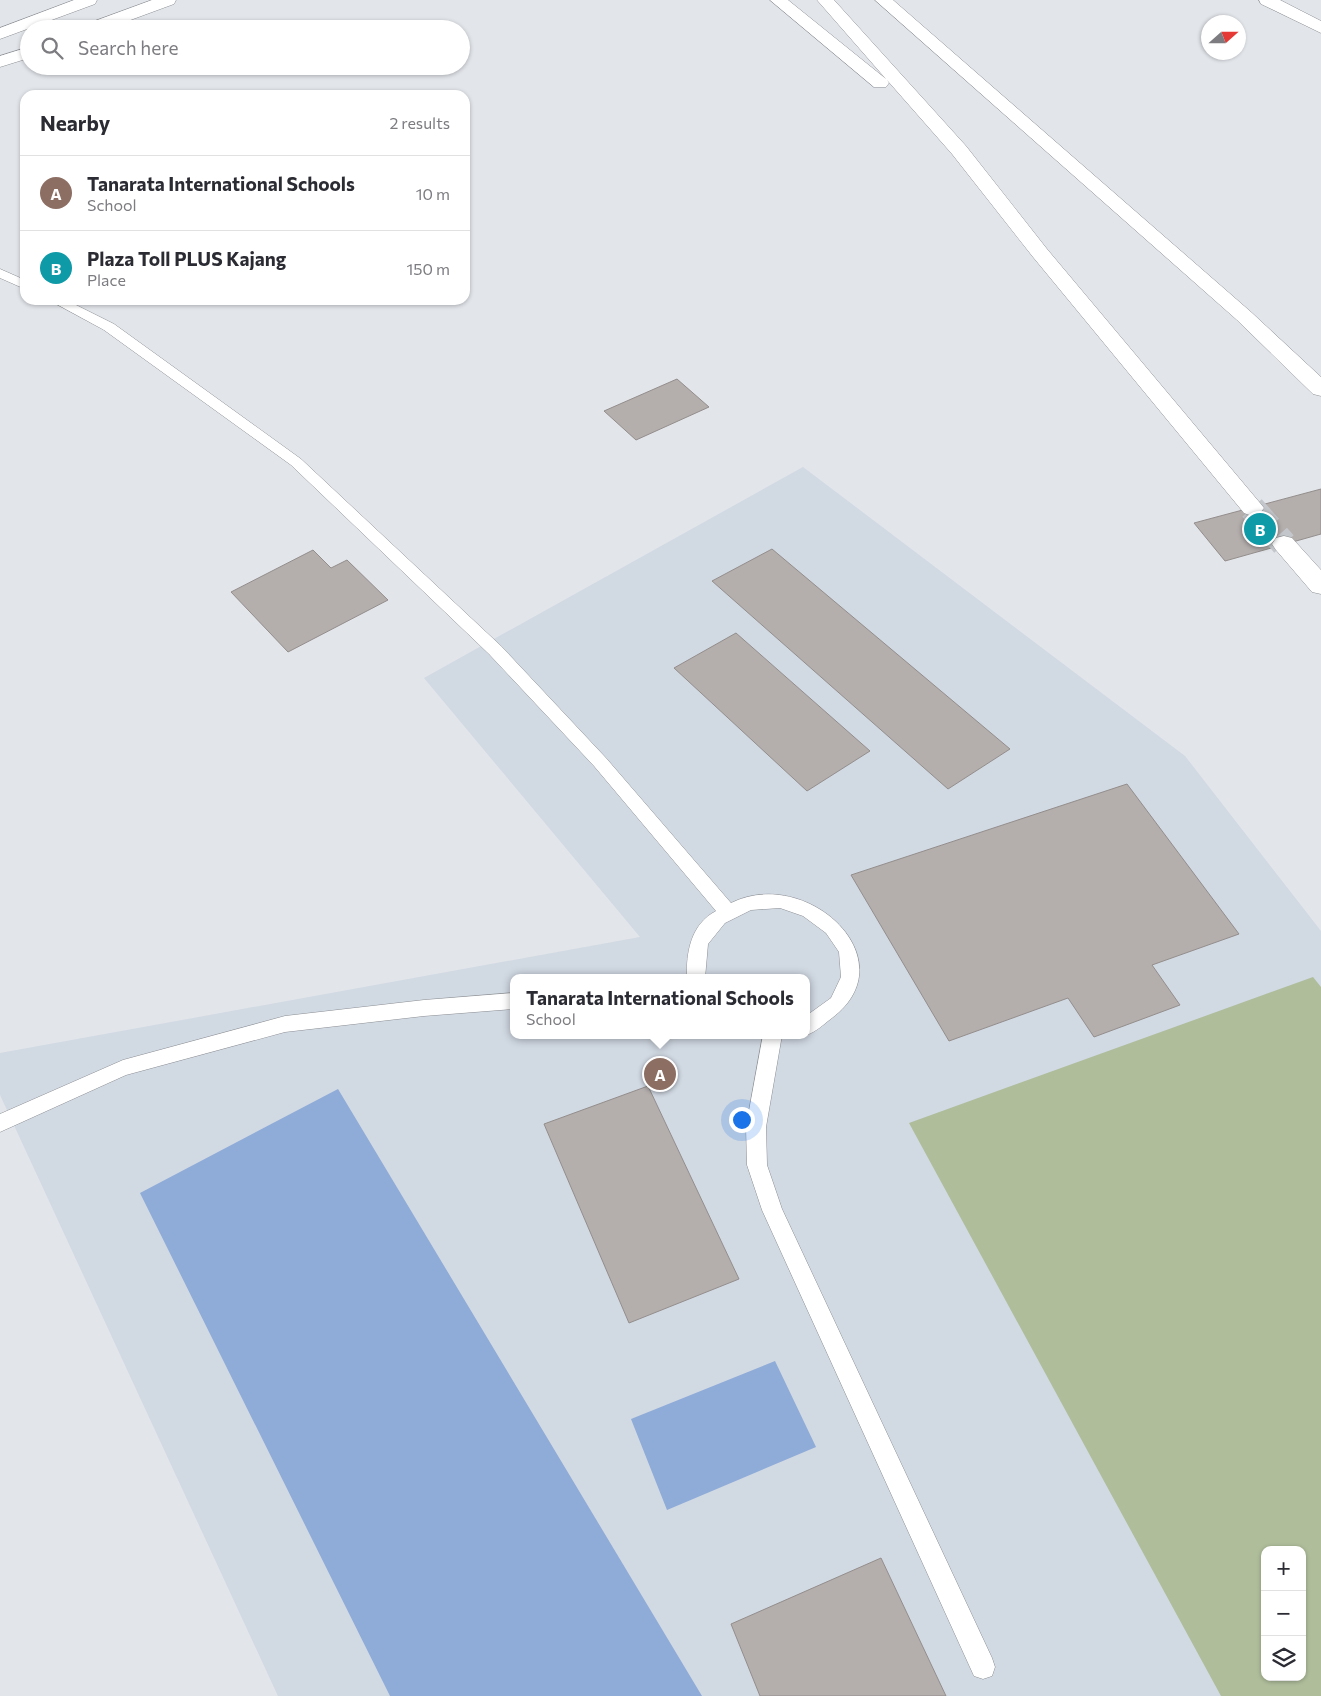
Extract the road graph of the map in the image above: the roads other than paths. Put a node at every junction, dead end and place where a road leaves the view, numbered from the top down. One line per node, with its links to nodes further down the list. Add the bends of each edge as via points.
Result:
1 (89, 0): 8 (main road)
2 (168, 0): 9 (main road)
3 (778, 0): 16 (main road)
4 (825, 0): 16 (main road)
5 (883, 0): 10 (main road)
6 (893, 0): 10 (main road)
7 (1267, 0): 12 (main road)
8 (37, 20)
9 (114, 20)
10 (912, 24): 20 (main road)
11 (20, 26): 13 (main road)
12 (1321, 28)
13 (0, 34)
14 (20, 55): 15 (main road)
15 (0, 62)
16 (959, 150): 21 (main road, via 1040,253)
17 (0, 274): 18 (lane)
18 (20, 283)
19 (66, 305): 24 (lane, via 109,326 303,468 495,650 600,762)
20 (1321, 388)
21 (1252, 508)
22 (1284, 544): 23 (main road)
23 (1321, 586)
24 (727, 911): 25 (lane, via 705,930 694,956); 27 (lane, via 756,901 788,902 818,914 840,934 851,960 849,987 833,1011)
25 (696, 974)
26 (510, 1001): 29 (lane, via 285,1024 123,1068)
27 (810, 1025)
28 (772, 1039): 30 (lane, via 756,1127 756,1165 772,1210)
29 (0, 1123)
30 (983, 1667)

